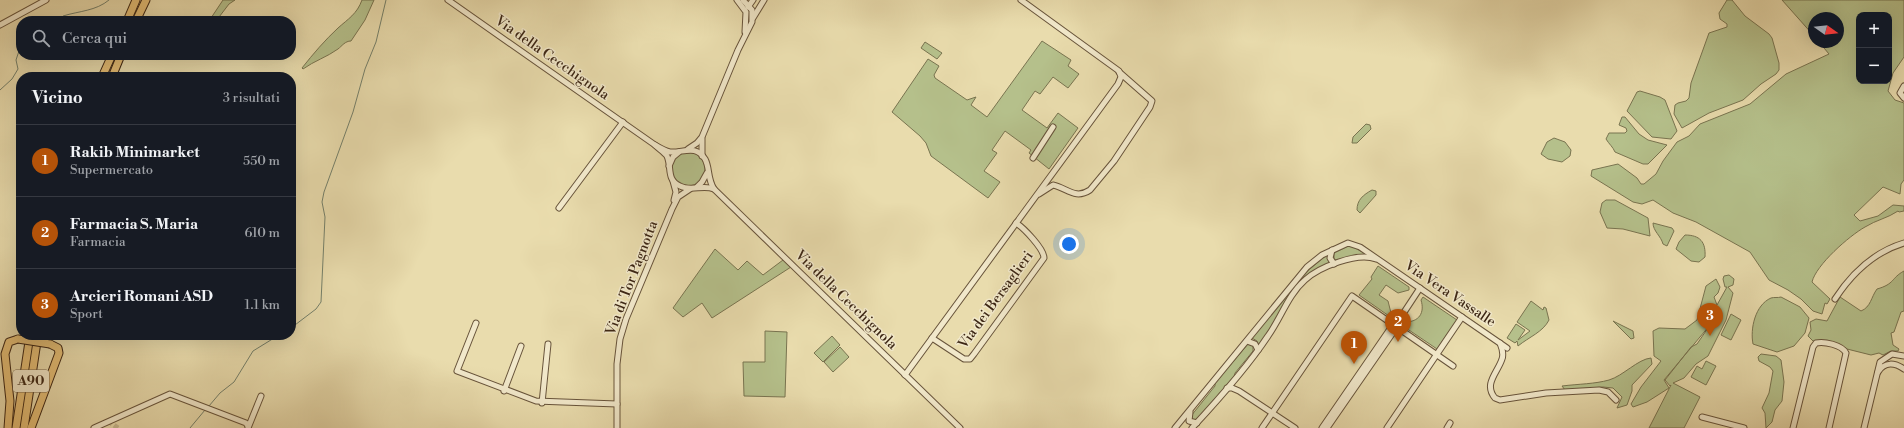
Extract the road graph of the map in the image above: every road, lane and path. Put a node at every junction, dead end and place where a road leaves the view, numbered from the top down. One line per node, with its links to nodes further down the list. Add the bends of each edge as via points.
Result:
1 (46, 0): 12 (street)
2 (136, 0): 13 (highway)
3 (146, 0): 14 (highway)
4 (448, 0): 25 (street, Via della Cecchignola)
5 (737, 0): 10 (street)
6 (753, 0): 9 (street)
7 (1021, 0): 20 (street, Via dei Bersaglieri)
8 (763, 1): 15 (street)
9 (746, 2): 10 (street); 15 (street, via 753,11)
10 (746, 12): 15 (street); 17 (street, via 747,22)
11 (16, 16): 16 (street)
12 (17, 16)
13 (129, 16)
14 (138, 16)
15 (753, 18): 17 (street)
16 (0, 25)
17 (743, 38): 27 (street)
18 (110, 60): 21 (highway)
19 (119, 60): 22 (highway)
20 (1119, 71): 39 (street, Via dei Bersaglieri, via 1121,77 1118,84); 39 (street, Via dei Bersaglieri, via 1152,101 1140,123 1090,190 1072,194 1053,185)
21 (104, 72)
22 (114, 72)
23 (1904, 86): 24 (street, via 1900,90)
24 (1904, 98)
25 (623, 122): 28 (street, Via della Cecchignola); 40 (street)
26 (1053, 127): 32 (street)
27 (702, 137): 29 (street); 31 (street)
28 (655, 145): 30 (street, Via della Cecchignola, via 668,151); 33 (street, Via della Cecchignola, via 665,154)
29 (687, 150): 30 (street, Via della Cecchignola); 31 (street, Via della Cecchignola, via 694,150)
30 (680, 151): 33 (street, via 673,157)
31 (702, 156): 34 (street, Via della Cecchignola, via 707,163)
32 (1033, 158)
33 (669, 167): 35 (street, Via della Cecchignola)
34 (708, 172): 36 (street); 38 (street, Via della Cecchignola)
35 (673, 181): 37 (street, via 680,186); 41 (street, Via di Tor Pagnotta, via 676,194)
36 (697, 186): 37 (street); 38 (street)
37 (691, 188): 41 (street, Via di Tor Pagnotta, via 680,195)
38 (714, 189): 71 (street, Via della Cecchignola)
39 (1037, 195): 42 (street, Via dei Bersaglieri)
40 (559, 208)
41 (672, 209): 79 (street, Via di Tor Pagnotta, via 623,328 617,364)
42 (1016, 223): 52 (street, Via dei Bersaglieri); 52 (street, Via dei Bersaglieri, via 1024,228 1042,250 1044,258 1002,316 970,359 964,359)
43 (1904, 243): 48 (street, via 1882,252 1865,264 1851,277)
44 (1332, 250): 45 (street, Via Vera Vassalle, via 1352,243); 46 (street, via 1330,260); 57 (street, via 1307,267)
45 (1378, 260): 46 (street, via 1367,257); 47 (street, Via Vera Vassalle)
46 (1334, 264): 62 (street, via 1316,272 1300,286)
47 (1420, 288): 49 (street, Via Vera Vassalle); 51 (street)
48 (1835, 299)
49 (1462, 317): 58 (street, Via Vera Vassalle); 63 (street)
50 (476, 324): 74 (street, via 456,371)
51 (1395, 326): 63 (street); 66 (street, via 1392,334); 81 (street, via 1352,296)
52 (932, 338): 71 (street, Via dei Bersaglieri)
53 (16, 340): 86 (highway, bridge, via 8,342 5,350 10,401)
54 (24, 340): 89 (highway, bridge, via 50,344 58,348 59,353)
55 (29, 340): 87 (highway, A90)
56 (37, 340): 88 (highway, A90)
57 (1247, 341): 62 (street, via 1256,344); 80 (street)
58 (1500, 343): 61 (street, Via Vera Vassalle); 77 (street, via 1503,358 1491,379 1495,398 1500,400 1546,393 1599,390 1608,392)
59 (548, 344): 78 (street)
60 (521, 346): 74 (street)
61 (1507, 348)
62 (1258, 350): 72 (street)
63 (1437, 355): 68 (street); 99 (street)
64 (1904, 356): 65 (street, via 1893,354)
65 (1884, 358): 67 (street); 70 (street, via 1879,364)
66 (1368, 364): 97 (street); 98 (street)
67 (1886, 364): 69 (street, via 1894,364); 70 (street)
68 (1453, 366)
69 (1904, 369)
70 (1878, 372): 104 (street)
71 (905, 375): 92 (street, Via della Cecchignola)
72 (1236, 378): 73 (street); 75 (street)
73 (1227, 388): 75 (street); 83 (street)
74 (504, 391): 78 (street)
75 (1239, 391): 81 (street)
76 (261, 396): 85 (street)
77 (1616, 400)
78 (542, 403): 79 (street)
79 (617, 404): 91 (street, Via di Tor Pagnotta)
80 (1194, 405): 83 (street, via 1188,419); 93 (street)
81 (1272, 413): 95 (street); 96 (street)
82 (1702, 417): 101 (street)
83 (1197, 423): 94 (street)
84 (1450, 423): 100 (street)
85 (248, 427): 90 (street, via 246,423 170,394)
86 (8, 428)
87 (16, 428)
88 (24, 428)
89 (31, 428)
90 (94, 428)
91 (616, 428)
92 (960, 428)
93 (1175, 428)
94 (1192, 428)
95 (1262, 428)
96 (1295, 428)
97 (1322, 428)
98 (1327, 428)
99 (1386, 428)
100 (1447, 428)
101 (1744, 428)
102 (1793, 428): 103 (street, via 1814,346 1820,342 1841,348 1846,353)
103 (1829, 428)
104 (1864, 428)

